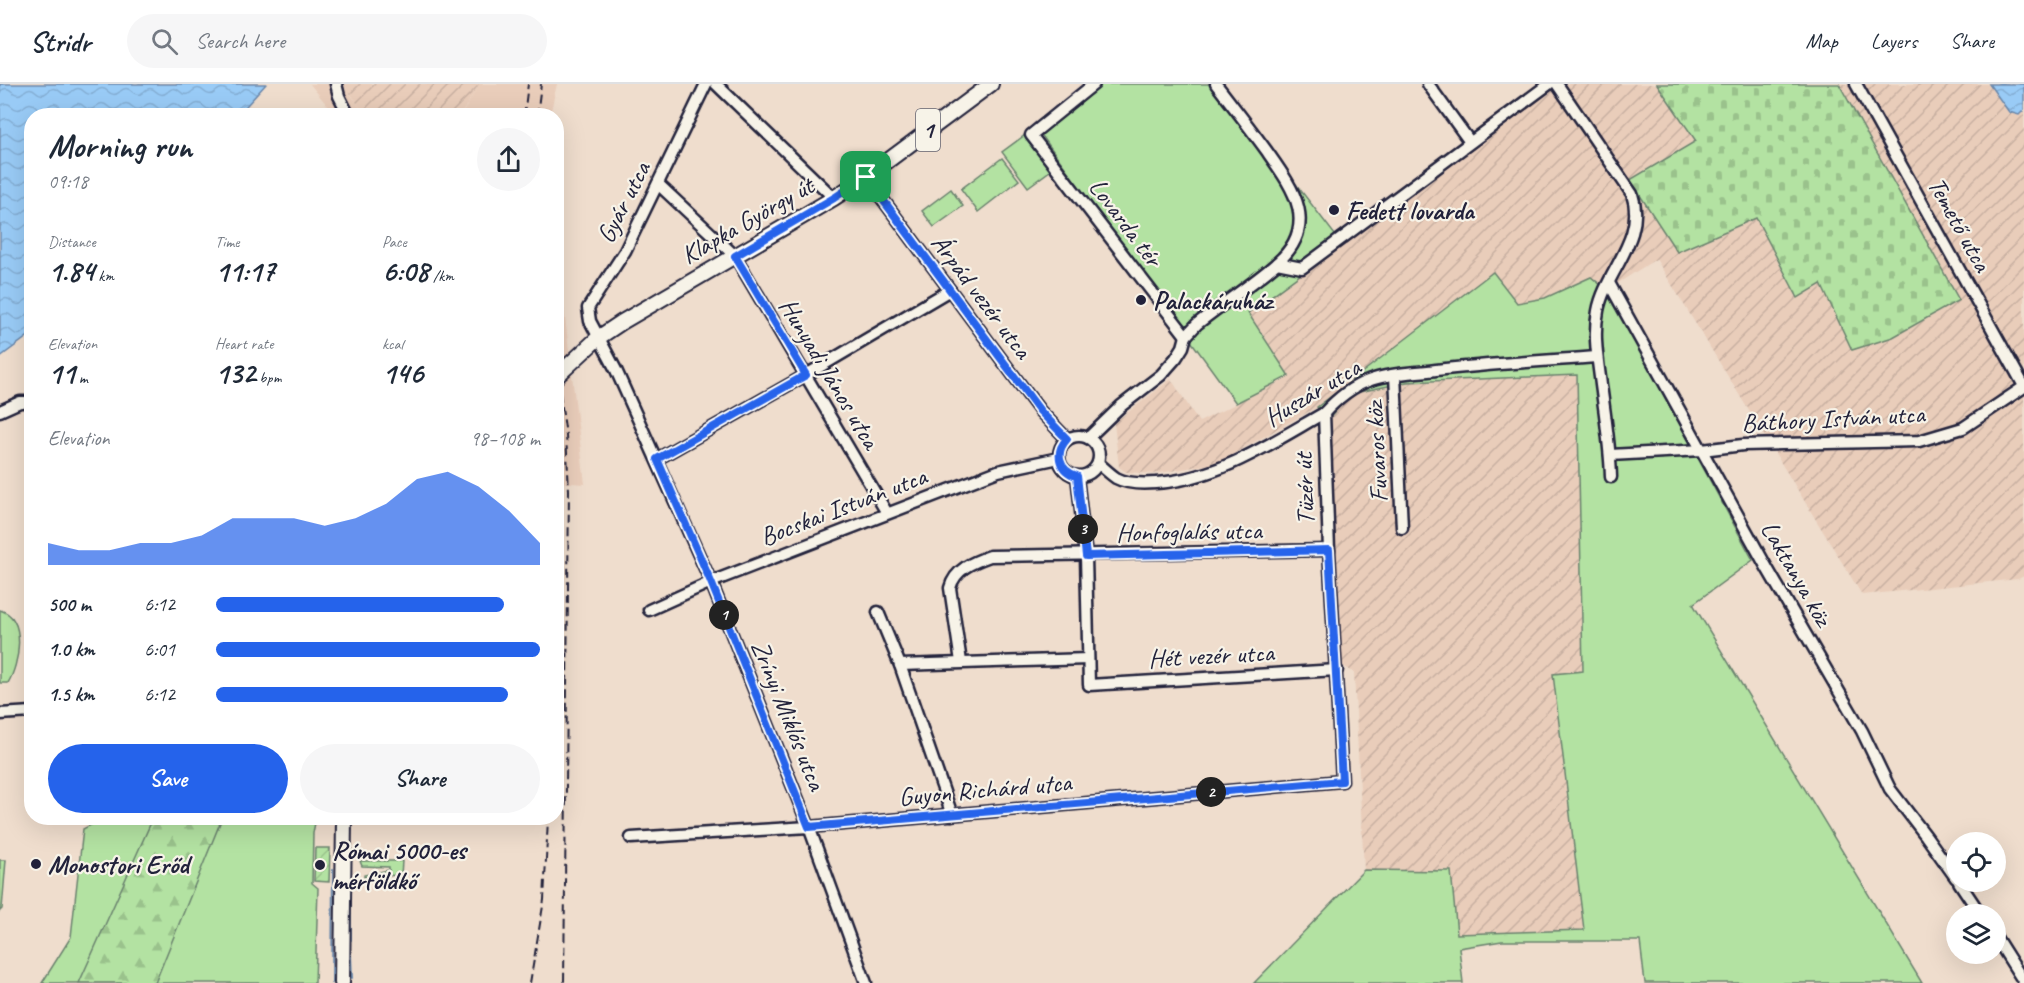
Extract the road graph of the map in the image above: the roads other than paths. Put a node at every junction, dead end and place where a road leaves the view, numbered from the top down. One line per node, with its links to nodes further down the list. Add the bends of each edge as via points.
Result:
1 (336, 84): 11 (street)
2 (706, 84): 14 (street, Gyár utca)
3 (716, 84): 15 (street)
4 (990, 84): 13 (main road, Klapka György út / 1)
5 (1094, 84): 20 (street, Lovarda tér, via 1031,135)
6 (1216, 84): 17 (street, via 1292,186 1300,224 1293,244)
7 (1428, 84): 12 (street)
8 (1549, 84): 12 (street)
9 (1557, 84): 18 (street, via 1635,202 1632,233)
10 (1856, 84): 26 (street, Temető utca)
11 (344, 108)
12 (1470, 142): 17 (street, via 1302,268)
13 (866, 177): 15 (main road, Klapka György út / 1); 19 (street, Árpád vezér utca)
14 (658, 184): 16 (street, Hunyadi János utca); 21 (street, Gyár utca, via 625,251 588,308)
15 (834, 198): 16 (main road, Klapka György út / 1)
16 (735, 256): 21 (main road, Klapka György út / 1); 24 (street, Hunyadi János utca)
17 (1278, 263): 20 (street, via 1215,309)
18 (1608, 283): 22 (street, via 1595,327); 32 (street, Laktanya köz)
19 (950, 290): 24 (street); 31 (street, Árpád vezér utca, via 1040,411)
20 (1186, 336): 30 (street, via 1176,358 1161,375)
21 (598, 338): 23 (main road, Klapka György út / 1); 35 (street, Zrínyi Miklós utca)
22 (1597, 357): 25 (street, Huszár utca); 33 (street)
23 (564, 370)
24 (806, 375): 35 (street); 39 (street, Hunyadi János utca)
25 (1395, 375): 29 (street, Huszár utca, via 1354,388); 40 (street, Fuvaros köz)
26 (2024, 387): 32 (street, Báthory István utca, via 1963,428 1918,441 1743,445)
27 (24, 402): 28 (street)
28 (0, 411)
29 (1324, 413): 36 (street, Huszár utca, via 1234,464 1197,477 1165,483 1132,483 1117,478); 41 (street, Tüzér út)
30 (1088, 438): 31 (street); 36 (street, via 1096,445)
31 (1067, 439): 34 (street)
32 (1702, 450): 33 (street, Báthory István utca); 58 (street, Laktanya köz, via 1862,731 1890,789)
33 (1610, 455): 38 (street)
34 (1059, 458): 37 (street, via 1065,470); 39 (street, Bocskai István utca, via 998,471)
35 (657, 459): 43 (street, Zrínyi Miklós utca)
36 (1098, 463): 37 (street, via 1090,473)
37 (1077, 476): 42 (street, Honfoglalás utca)
38 (1611, 477)
39 (886, 513): 43 (street, Bocskai István utca)
40 (1402, 528)
41 (1329, 550): 42 (street, Honfoglalás utca); 49 (street, Tüzér út)
42 (1086, 556): 46 (street, Honfoglalás utca); 47 (street, Honfoglalás utca, via 990,556 957,574 950,588)
43 (711, 582): 44 (street, Bocskai István utca); 56 (street, Zrínyi Miklós utca)
44 (649, 610)
45 (878, 612): 48 (street)
46 (1088, 659): 47 (street); 50 (street, Honfoglalás utca)
47 (961, 662): 48 (street)
48 (900, 665): 54 (street)
49 (1336, 670): 50 (street, Hét vezér utca); 53 (street, Tüzér út)
50 (1089, 685)
51 (24, 712): 52 (street)
52 (0, 714)
53 (1342, 781): 54 (street, Guyon Richárd utca)
54 (952, 815): 56 (street, Guyon Richárd utca)
55 (344, 825): 61 (main road)
56 (809, 827): 57 (street, Guyon Richárd utca); 62 (street, Zrínyi Miklós utca)
57 (631, 838)
58 (1946, 865)
59 (2006, 953): 60 (street)
60 (2024, 982)
61 (342, 983)
62 (866, 983)

